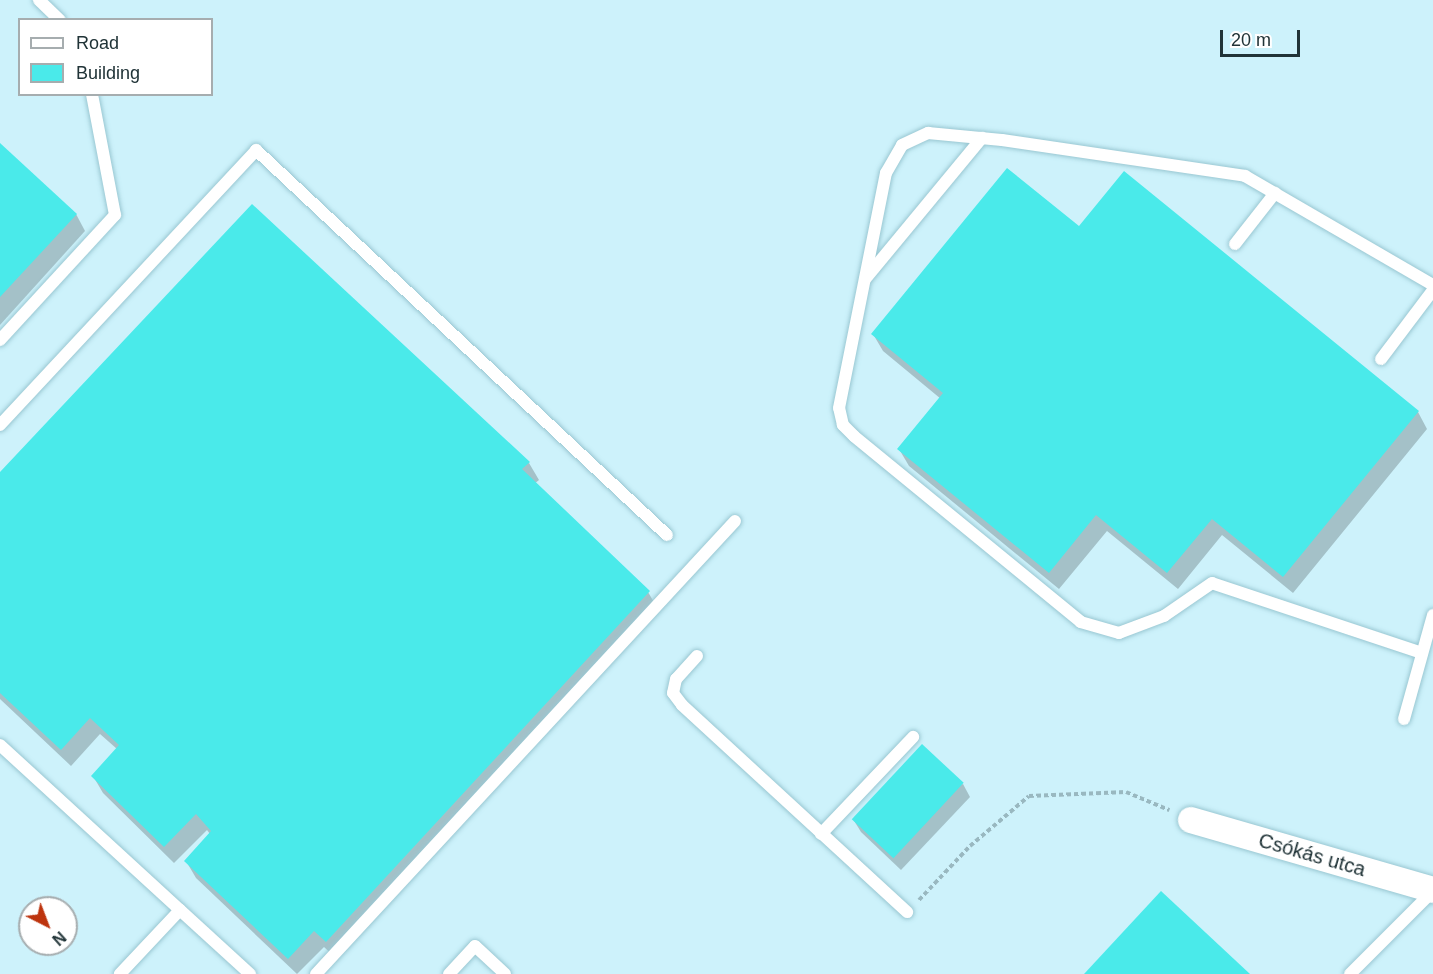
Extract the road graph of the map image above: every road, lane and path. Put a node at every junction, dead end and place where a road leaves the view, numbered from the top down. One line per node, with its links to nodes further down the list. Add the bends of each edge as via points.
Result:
1 (39, 0): 2 (lane)
2 (58, 18)
3 (92, 96): 10 (lane, via 115,215)
4 (982, 138): 5 (lane, via 1245,176); 7 (lane); 7 (lane, via 928,133 902,145 886,174)
5 (1275, 193): 6 (lane); 8 (lane)
6 (1235, 244)
7 (865, 279): 16 (lane, via 840,408 843,424 1081,622 1119,633 1164,616 1212,584)
8 (1433, 285)
9 (1433, 290): 11 (lane)
10 (0, 340)
11 (1381, 359)
12 (0, 425): 14 (lane, via 256,150)
13 (735, 521): 28 (lane)
14 (667, 535)
15 (1433, 615): 16 (lane)
16 (1422, 653): 18 (lane)
17 (697, 656): 22 (lane, via 676,679 672,693)
18 (1404, 719)
19 (913, 737): 22 (lane)
20 (0, 745): 24 (lane)
21 (1191, 820): 23 (street, Csókás utca); 25 (path, via 1126,792 1029,796 970,846)
22 (821, 834): 25 (lane)
23 (1433, 890): 31 (lane)
24 (180, 910): 26 (lane); 27 (lane)
25 (907, 912)
26 (120, 974)
27 (250, 974)
28 (316, 974)
29 (449, 974): 30 (lane, via 475,946)
30 (505, 974)
31 (1350, 974)

